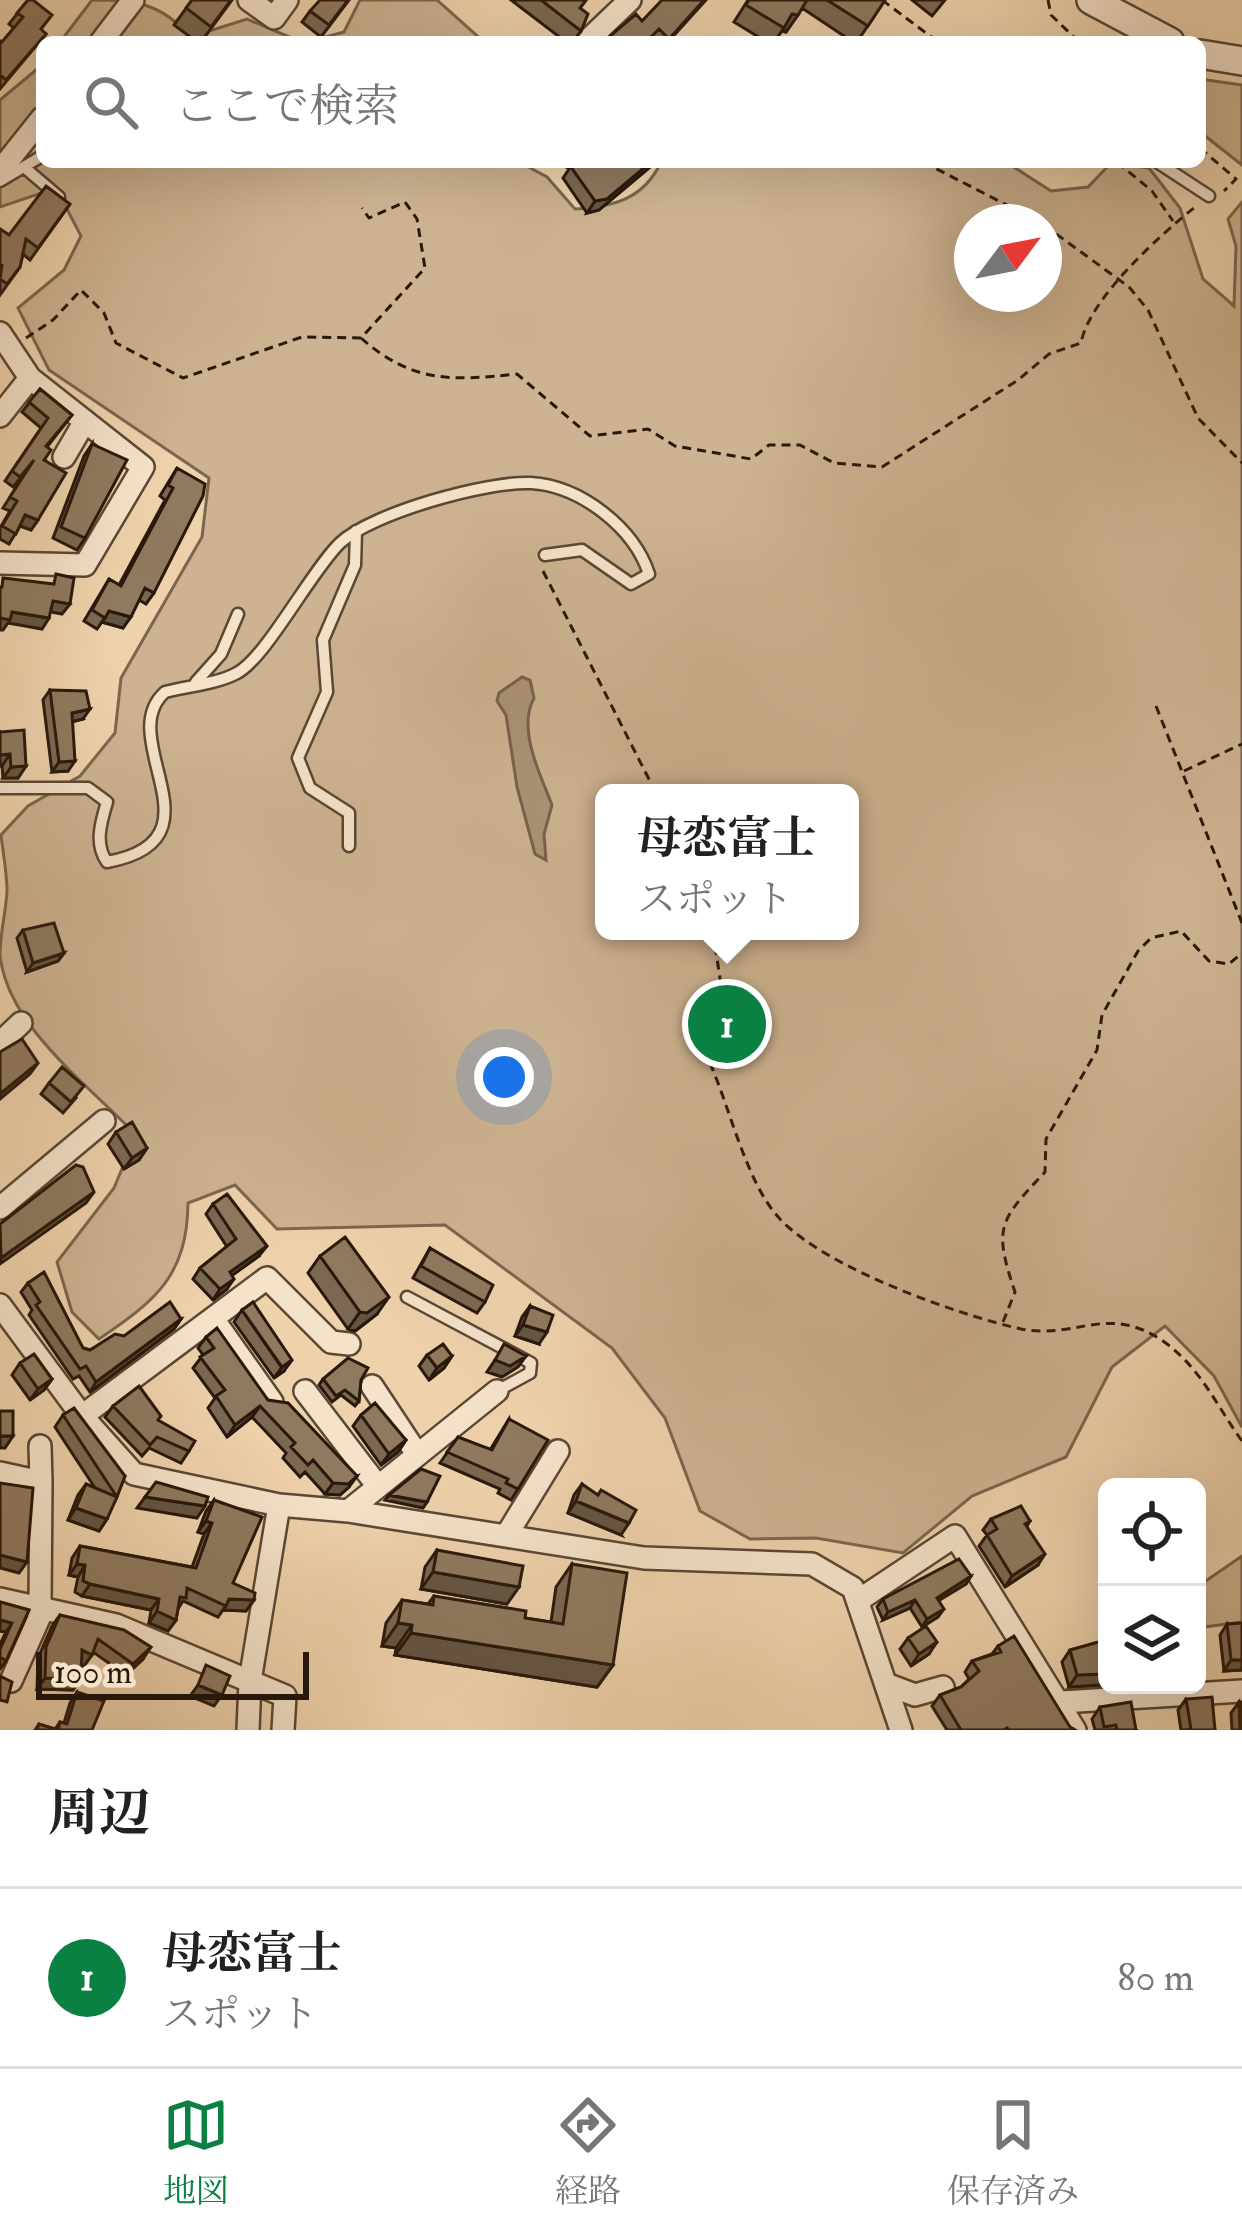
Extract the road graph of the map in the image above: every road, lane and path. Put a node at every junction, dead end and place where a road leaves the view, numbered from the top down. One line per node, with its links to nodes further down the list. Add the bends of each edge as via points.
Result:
1 (133, 0): 8 (street)
2 (249, 0): 3 (street, via 274,18)
3 (287, 0)
4 (630, 0): 9 (street)
5 (882, 0): 10 (path)
6 (1048, 0): 11 (path)
7 (1091, 0): 12 (street)
8 (106, 36)
9 (592, 36)
10 (930, 36)
11 (1073, 36)
12 (1159, 36)
13 (1206, 55): 14 (street)
14 (1242, 61)
15 (36, 129): 17 (street)
16 (1206, 153): 22 (path, via 1236,179)
17 (16, 164): 21 (lane); 23 (lane)
18 (935, 168): 24 (path)
19 (1124, 168): 26 (path)
20 (1166, 168): 22 (lane)
21 (0, 181)
22 (1209, 196): 26 (path)
23 (59, 197)
24 (1005, 204)
25 (362, 208): 29 (path, via 369,218 405,202 417,219 425,268)
26 (1175, 223): 28 (path)
27 (1062, 238): 28 (path)
28 (1120, 280): 29 (path, via 1084,326 1081,344 1049,354 882,467 834,463 800,445 769,445 751,459 674,446 648,428 590,436 517,374 470,379 395,368); 35 (path, via 1148,310 1198,418)
29 (361, 338): 30 (path, via 302,337 183,378 116,343 104,313 81,290 52,320)
30 (6, 341): 31 (street)
31 (30, 377): 32 (street); 33 (street)
32 (0, 416)
33 (85, 421): 34 (street); 38 (street, via 143,467 97,545 85,565)
34 (64, 457)
35 (1242, 463)
36 (356, 531): 37 (lane, via 398,508 530,483 578,497 606,516 640,548 649,574 631,584 582,550); 40 (lane, via 250,662); 47 (lane, via 355,565 323,640 328,692 298,758 310,788 349,813)
37 (545, 554): 45 (path, via 544,578)
38 (0, 563)
39 (238, 614): 40 (lane)
40 (195, 684): 46 (lane, via 165,692 149,714 166,820 137,851 107,862 100,828 107,802 88,788)
41 (1156, 706): 44 (path)
42 (1240, 745): 43 (path); 44 (path)
43 (1242, 754)
44 (1183, 772): 48 (path)
45 (652, 784)
46 (0, 788)
47 (349, 846)
48 (1242, 923)
49 (714, 940): 58 (path, via 724,1006 709,1060 748,1166 778,1218 829,1258)
50 (1242, 953): 58 (path, via 1228,964 1209,961 1181,931 1151,938 1138,951 1046,1139 1046,1172 1013,1206 999,1245 1015,1292)
51 (21, 1024): 52 (street)
52 (0, 1042)
53 (104, 1121): 54 (street)
54 (0, 1208)
55 (407, 1297): 62 (lane, via 530,1364 530,1373)
56 (0, 1305): 64 (street)
57 (214, 1320): 59 (street, via 267,1278 331,1342); 63 (street); 64 (street)
58 (1003, 1322): 65 (path, via 1024,1330 1113,1319 1160,1339 1202,1375)
59 (349, 1344)
60 (372, 1387): 68 (street)
61 (305, 1391): 71 (street)
62 (497, 1391): 68 (street)
63 (272, 1402)
64 (82, 1416): 72 (street, via 134,1474)
65 (1242, 1441)
66 (40, 1446): 70 (street)
67 (558, 1451): 74 (street)
68 (417, 1454): 71 (street)
69 (0, 1473): 70 (street)
70 (41, 1482): 77 (street)
71 (376, 1485): 73 (street)
72 (279, 1505): 73 (street); 79 (street)
73 (348, 1511): 74 (street)
74 (506, 1536): 76 (street, via 644,1558 812,1564)
75 (0, 1599): 77 (street)
76 (859, 1600): 80 (street); 83 (street, via 956,1536)
77 (42, 1606): 78 (street); 79 (street, via 116,1625)
78 (11, 1681)
79 (250, 1681): 84 (street); 85 (street, via 285,1696)
80 (886, 1684): 81 (street, via 915,1695); 86 (street)
81 (943, 1687)
82 (1242, 1691): 83 (street)
83 (1062, 1702): 87 (street)
84 (248, 1730)
85 (283, 1730)
86 (901, 1730)
87 (1075, 1730)

